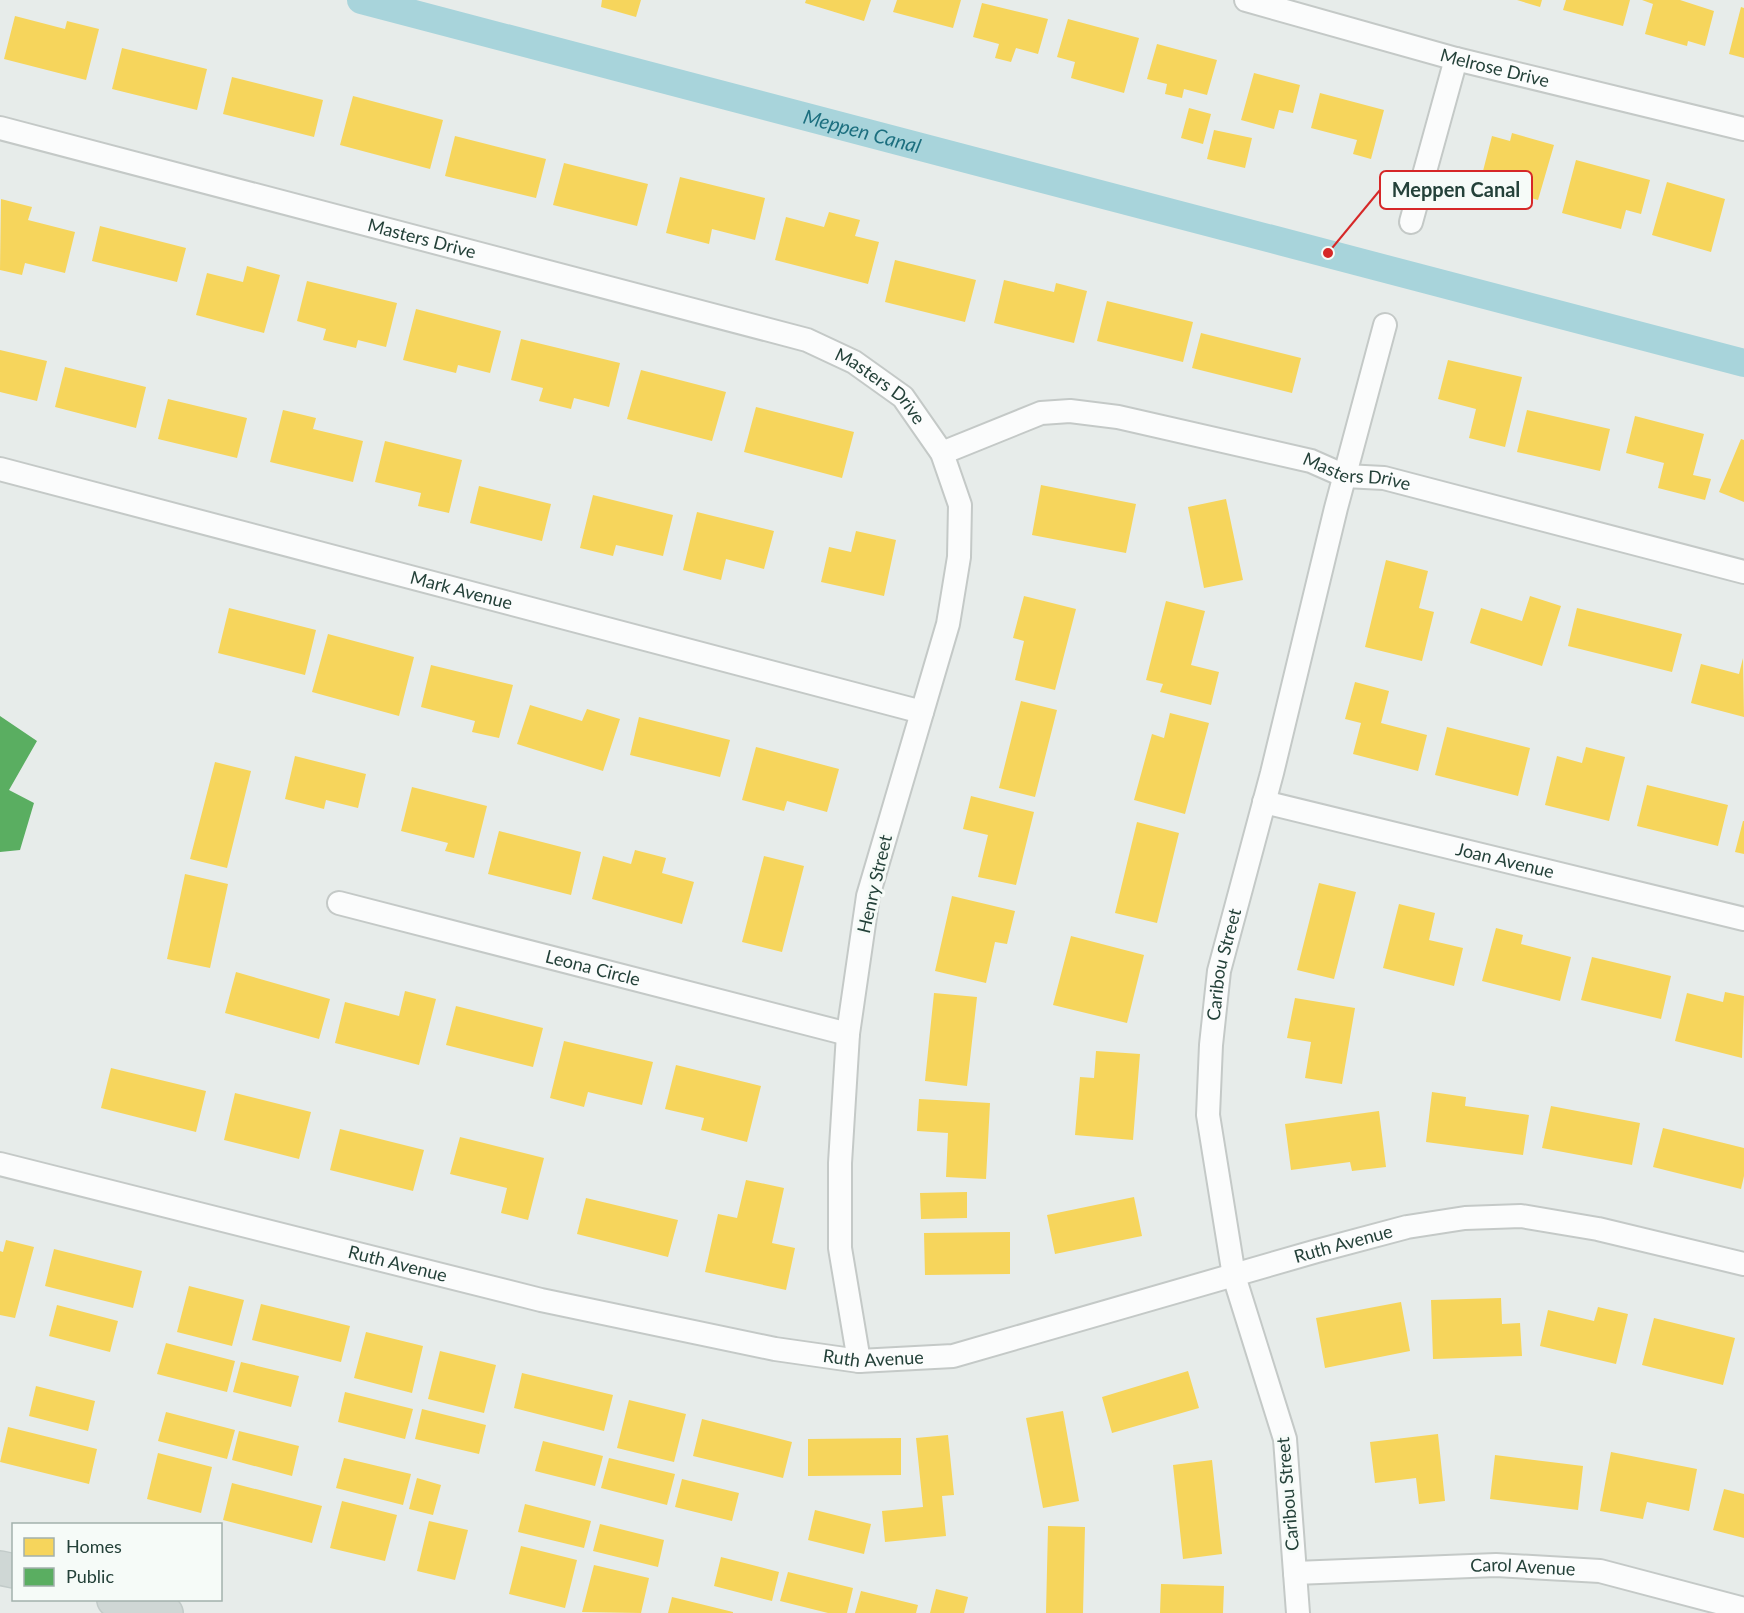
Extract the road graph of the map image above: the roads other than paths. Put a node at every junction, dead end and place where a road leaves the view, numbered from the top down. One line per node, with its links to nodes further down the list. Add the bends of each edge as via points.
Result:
1 (1246, 0): 2 (street, Melrose Drive)
2 (1456, 59): 4 (street, Melrose Drive); 5 (street)
3 (0, 128): 7 (street, Masters Drive, via 807,340 854,362 903,397)
4 (1744, 129)
5 (1411, 222)
6 (1385, 325): 9 (street, Caribou Street)
7 (942, 453): 9 (street, Masters Drive, via 1041,413 1070,411 1118,417 1311,460); 11 (street, Henry Street, via 960,505 959,557 948,624)
8 (0, 469): 11 (street, Mark Avenue)
9 (1345, 476): 10 (street, Masters Drive, via 1384,478); 12 (street, Caribou Street)
10 (1744, 572)
11 (922, 712): 15 (street, Henry Street, via 868,896)
12 (1264, 802): 14 (street, Joan Avenue); 18 (street, Caribou Street, via 1219,971 1211,1045 1208,1115)
13 (339, 903): 15 (street, Leona Circle)
14 (1744, 919)
15 (848, 1034): 19 (street, Henry Street, via 840,1164 840,1248)
16 (0, 1164): 19 (street, Ruth Avenue, via 541,1300 775,1349)
17 (1744, 1264): 18 (street, Ruth Avenue, via 1598,1229 1521,1216 1465,1218 1407,1227)
18 (1234, 1276): 19 (street, Ruth Avenue, via 953,1356); 20 (street, Caribou Street, via 1285,1438)
19 (860, 1361)
20 (1295, 1573): 22 (street, Carol Avenue, via 1496,1565 1600,1571); 24 (street, Caribou Street)
21 (121, 1601): 23 (main road)
22 (1744, 1609)
23 (166, 1613)
24 (1298, 1613)

